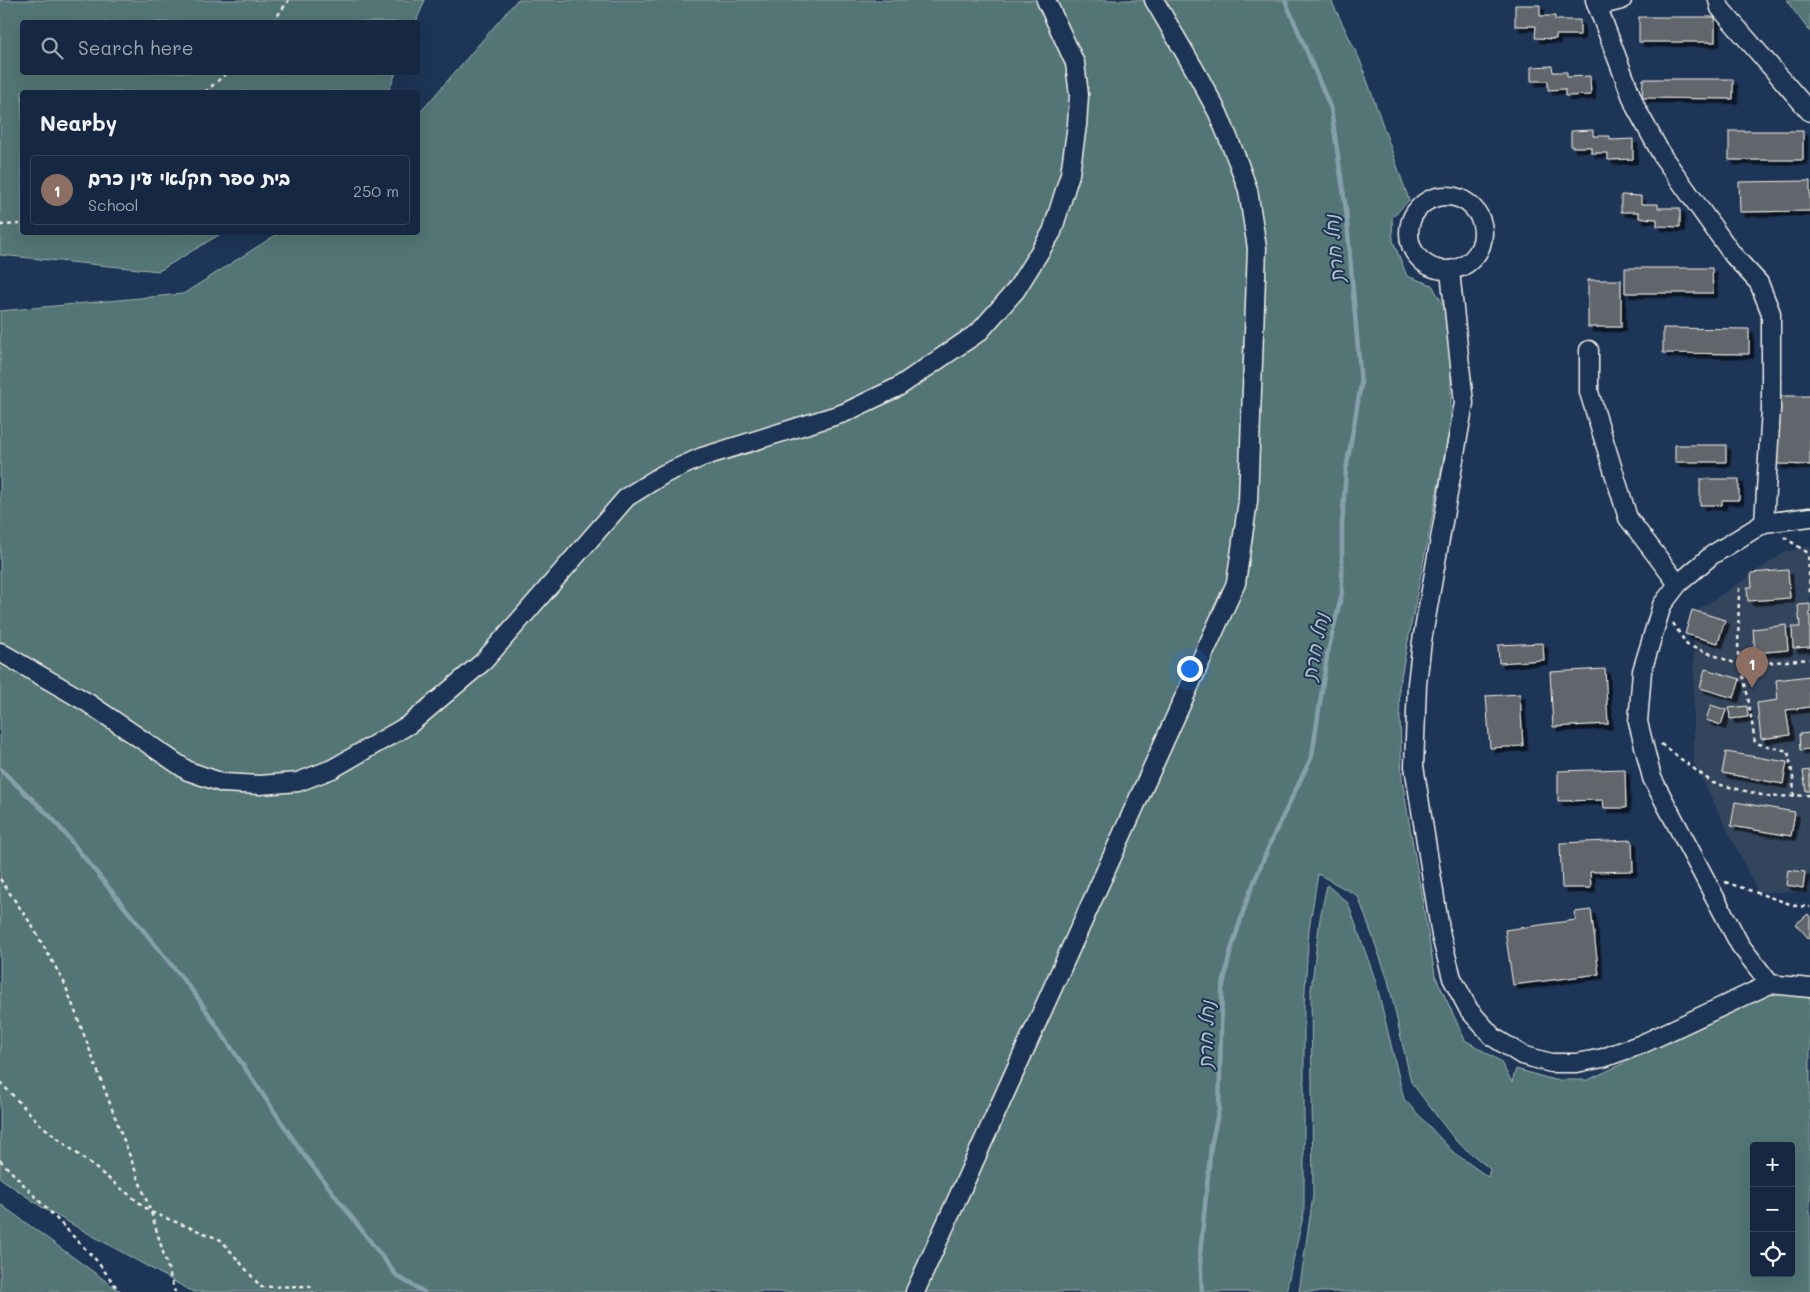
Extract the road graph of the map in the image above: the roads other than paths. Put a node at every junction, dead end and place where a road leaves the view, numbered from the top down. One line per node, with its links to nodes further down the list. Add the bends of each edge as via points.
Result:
1 (1046, 0): 12 (street, via 1075,62 1079,95 1077,125 1070,174 1052,232 1010,297 979,332 898,387 844,413 702,457 664,474 626,497 484,662 410,724 332,769 298,782 223,783 188,771 88,703)
2 (1154, 0): 15 (street, via 1218,113 1248,190 1257,248 1248,502 1236,583)
3 (1622, 0): 5 (street)
4 (1718, 0): 6 (street, via 1720,8)
5 (1596, 3): 10 (street, via 1636,108 1663,157 1733,255 1759,283 1771,314 1771,409)
6 (1810, 112)
7 (1450, 271): 7 (street, via 1473,260 1484,236 1482,223 1467,202 1443,196 1419,206 1408,229 1410,245 1416,256 1425,265); 13 (street, via 1464,403 1422,641 1414,766 1441,936 1452,978 1469,1010 1493,1037 1522,1055 1551,1063 1603,1058 1642,1044)
8 (1589, 350): 11 (street, via 1589,392 1628,518)
9 (1810, 517): 10 (street)
10 (1764, 523): 11 (street, via 1712,555)
11 (1678, 584): 13 (street, via 1662,605 1642,671 1638,722 1652,778 1740,945)
12 (0, 652)
13 (1770, 984): 14 (street)
14 (1810, 988)
15 (914, 1292)

